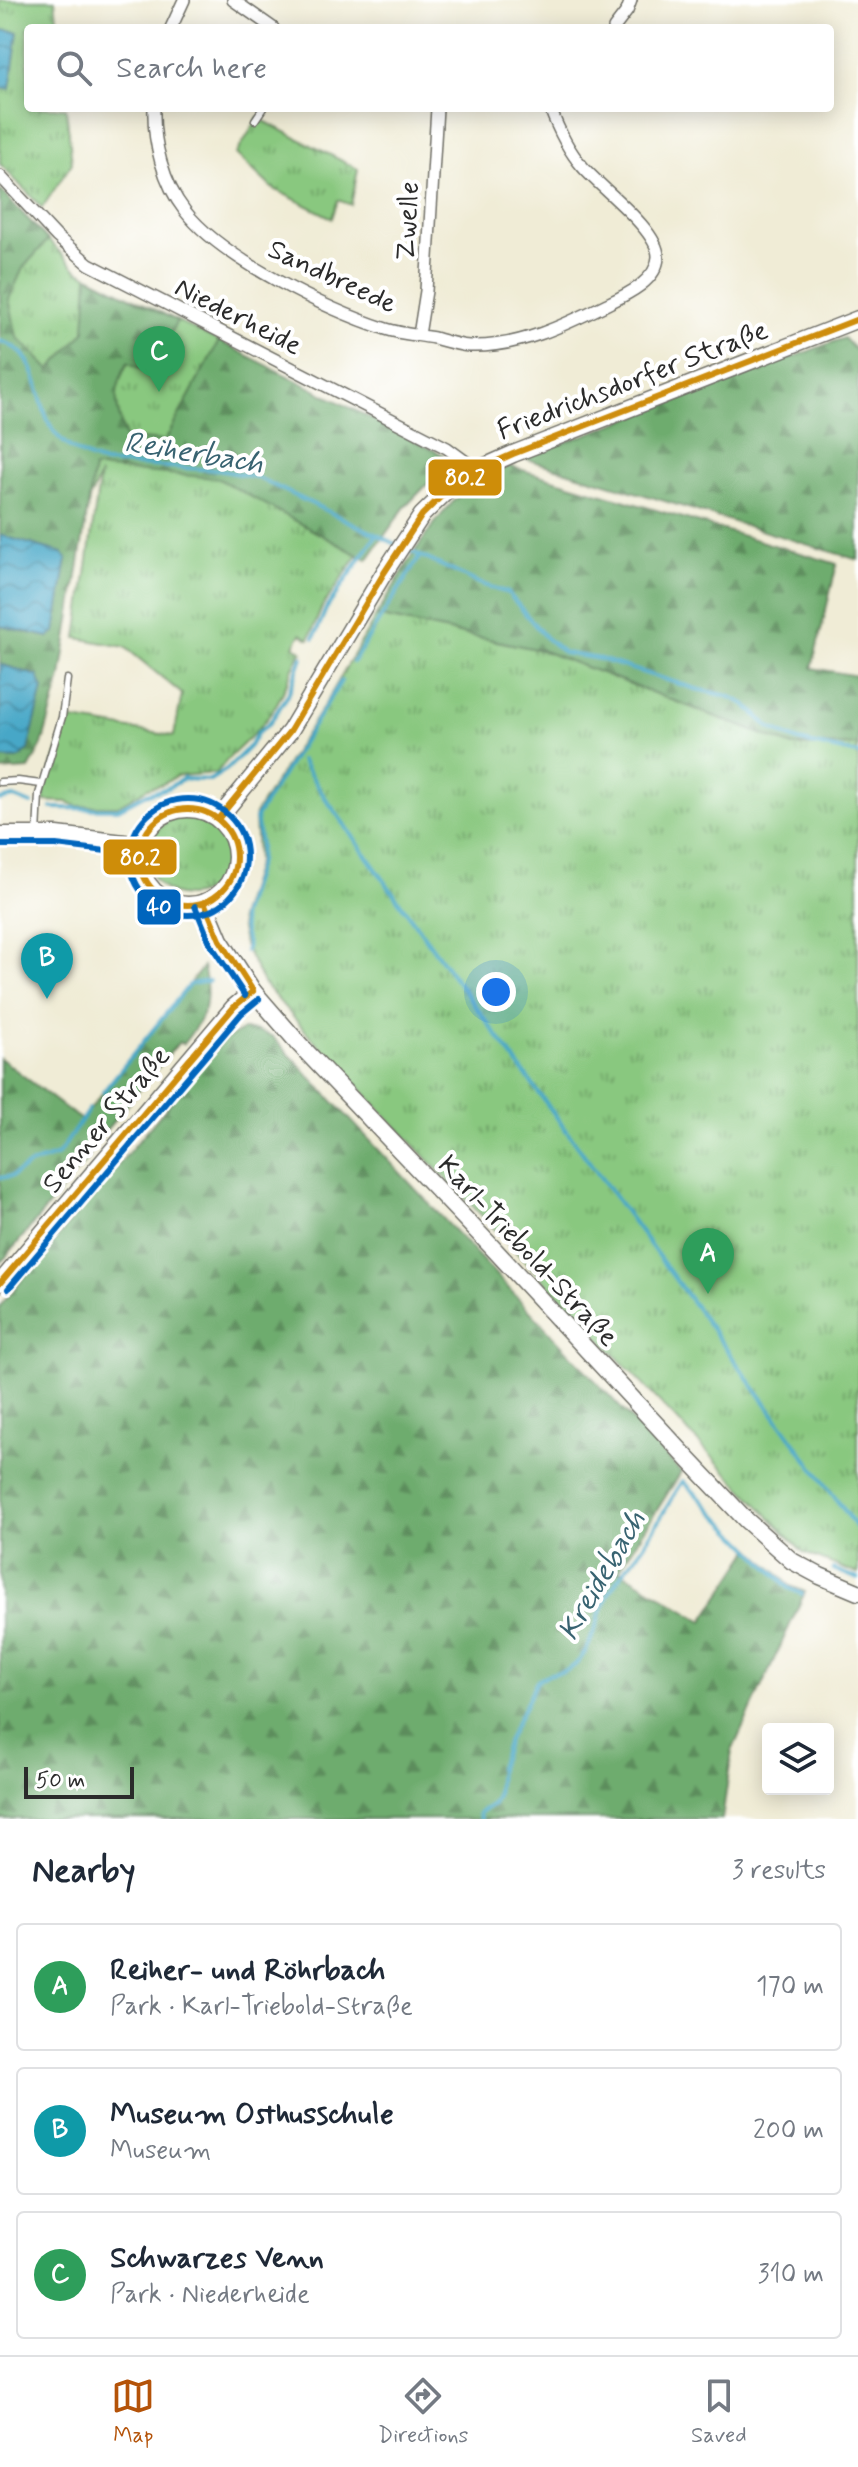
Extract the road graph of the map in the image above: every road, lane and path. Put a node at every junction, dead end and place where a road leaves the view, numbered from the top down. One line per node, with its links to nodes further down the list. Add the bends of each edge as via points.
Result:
1 (184, 0): 4 (street)
2 (233, 0): 5 (street)
3 (631, 0): 6 (street)
4 (173, 24)
5 (267, 24)
6 (617, 24)
7 (154, 112): 14 (street, Sandbreede, via 163,167 184,210 205,232 331,308 389,330)
8 (260, 112): 11 (lane)
9 (437, 112): 14 (street, Zwelle)
10 (551, 112): 14 (street, Sandbreede, via 580,164 655,243 655,269 648,280 618,299 511,342 470,346)
11 (255, 120)
12 (0, 176): 15 (street, Niederheide, via 89,264 447,448)
13 (858, 319): 15 (street, Friedrichsdorfer Straße)
14 (419, 335)
15 (477, 470): 19 (street, Friedrichsdorfer Straße, via 422,515 290,731)
16 (67, 679): 18 (lane, via 62,717)
17 (0, 782): 18 (lane)
18 (41, 784): 20 (lane)
19 (218, 819): 22 (street, via 190,808 175,810 149,828); 23 (street, via 235,848 235,868 226,886)
20 (37, 834): 21 (street); 22 (street)
21 (0, 835)
22 (141, 845): 23 (street, via 139,861 152,889 179,904)
23 (204, 902): 24 (street, Karl-Triebold-Straße, via 220,940)
24 (253, 991): 25 (street, Senner Straße); 26 (street, Karl-Triebold-Straße, via 746,1520 792,1561)
25 (0, 1283)
26 (858, 1592)

